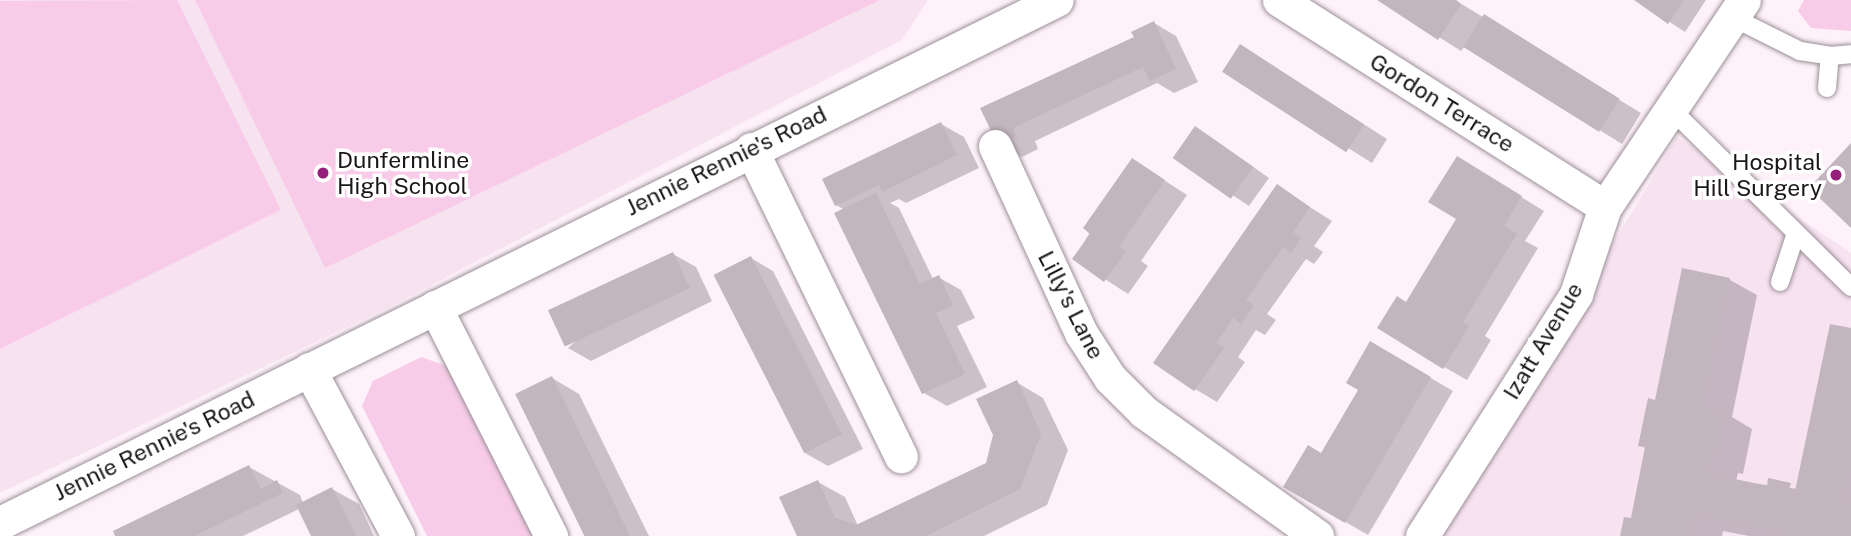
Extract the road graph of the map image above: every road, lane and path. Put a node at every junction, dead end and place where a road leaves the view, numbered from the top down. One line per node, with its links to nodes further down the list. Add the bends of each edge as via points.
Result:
1 (1057, 0): 3 (street)
2 (1279, 0): 11 (street, Gordon Terrace)
3 (1014, 8): 10 (street, Jennie Rennie's Road)
4 (1739, 9): 6 (lane, via 1800,51); 8 (street, Izatt Avenue)
5 (1851, 54): 6 (lane)
6 (1830, 56): 7 (lane)
7 (1827, 88)
8 (1671, 110): 11 (street, Izatt Avenue); 12 (lane)
9 (995, 146): 21 (street, Lilly's Lane, via 1081,333 1110,378 1144,412)
10 (751, 149): 15 (street, Jennie Rennie's Road); 17 (street)
11 (1605, 207): 22 (street, Izatt Avenue, via 1576,295)
12 (1795, 236): 13 (lane); 14 (lane)
13 (1780, 282)
14 (1851, 287)
15 (435, 306): 16 (street, Jennie Rennie's Road); 20 (street)
16 (309, 369): 18 (street, Jennie Rennie's Road); 19 (street)
17 (901, 456)
18 (0, 523)
19 (398, 536)
20 (551, 536)
21 (1317, 536)
22 (1422, 536)

